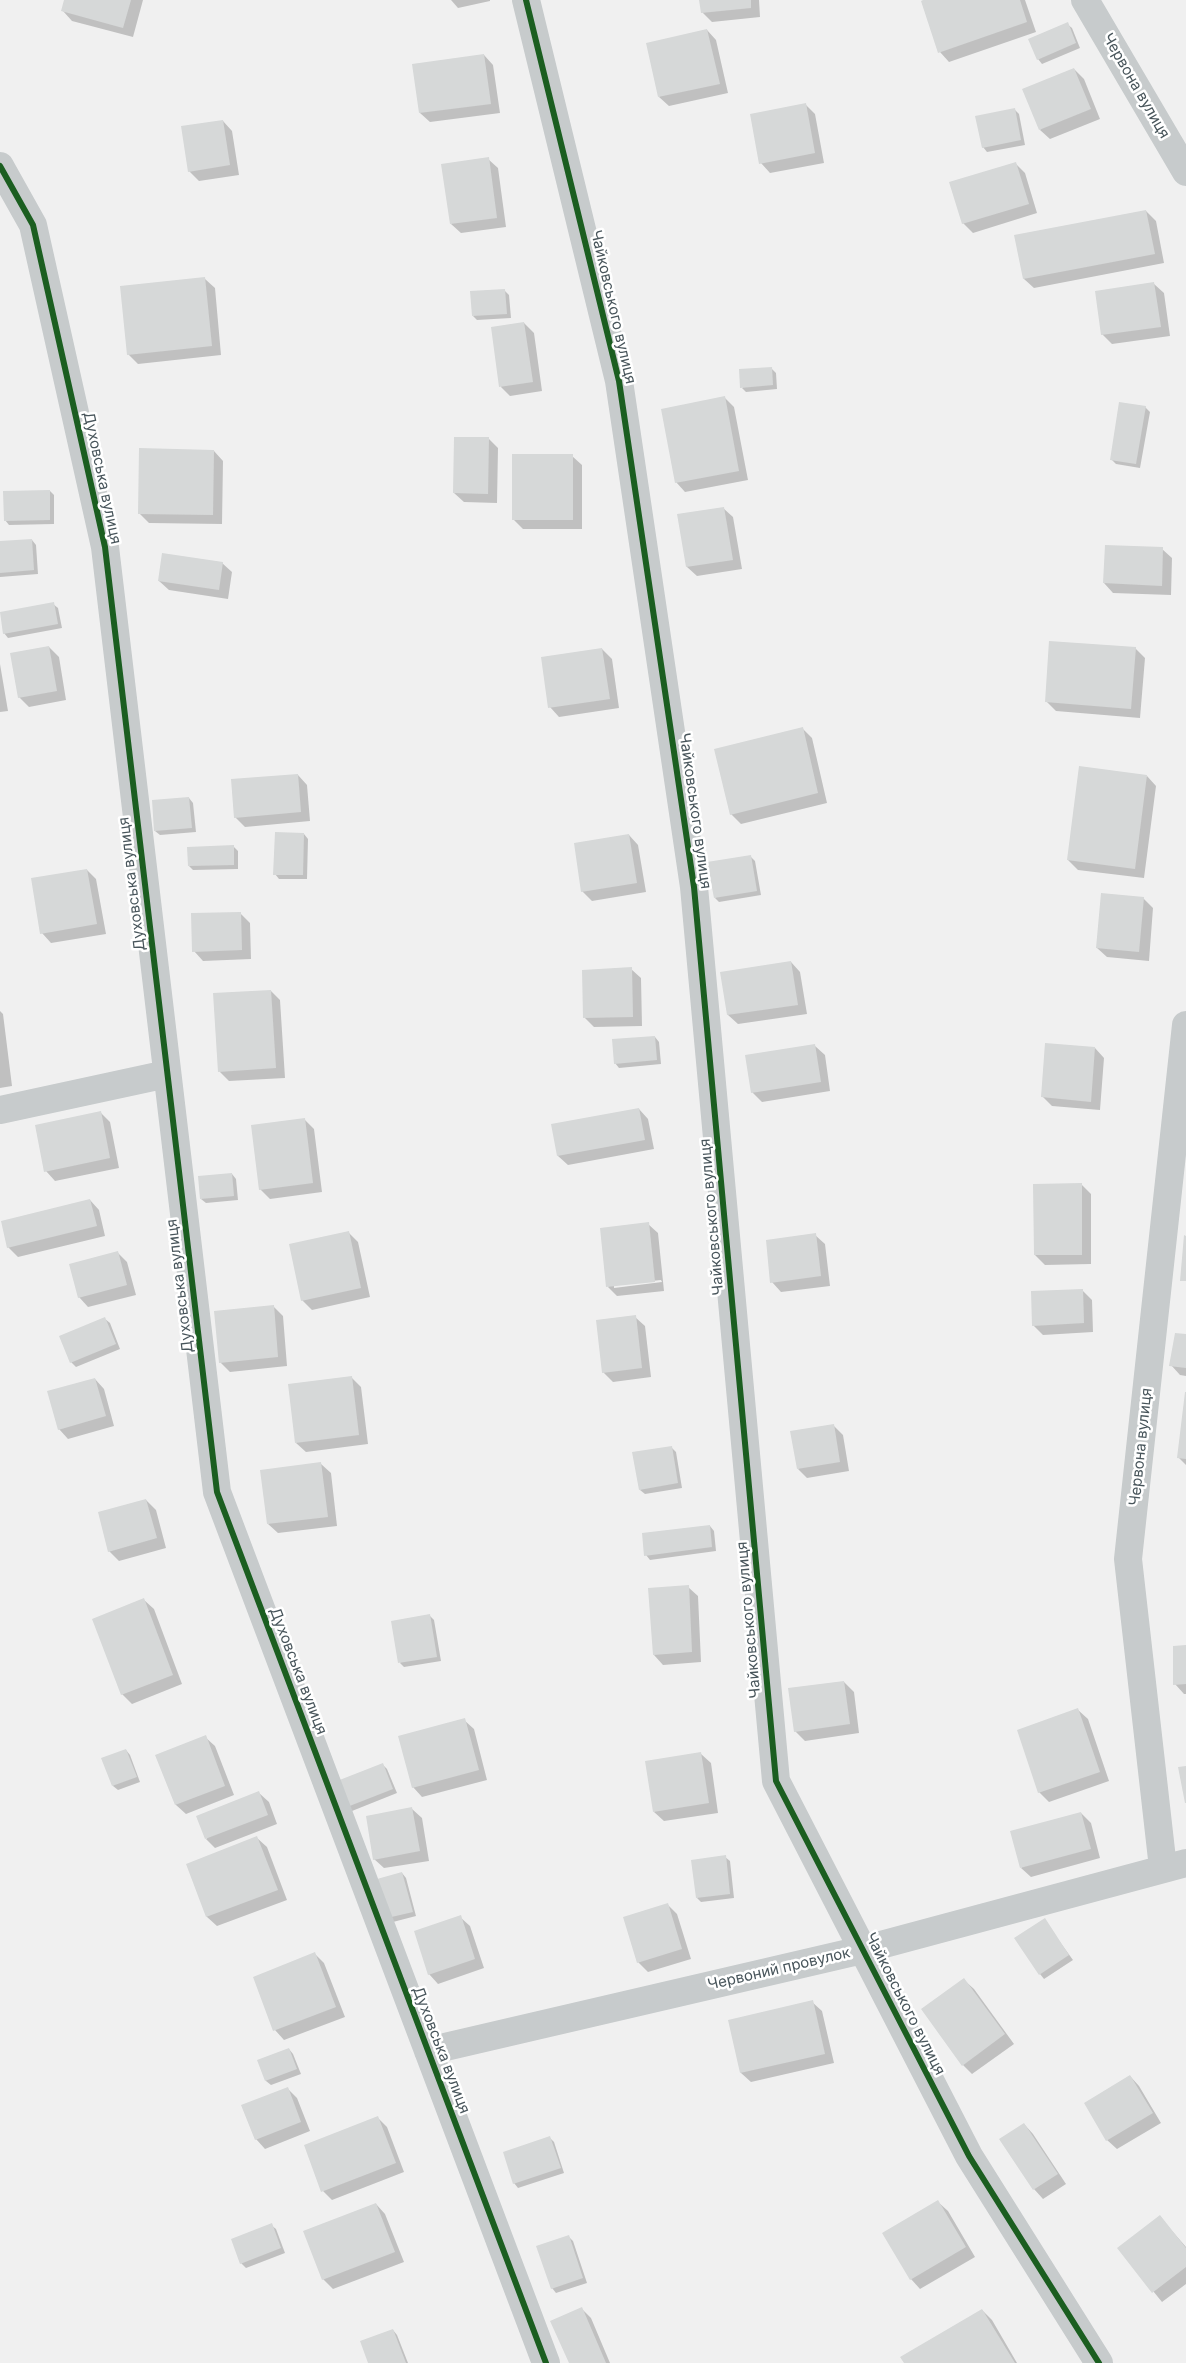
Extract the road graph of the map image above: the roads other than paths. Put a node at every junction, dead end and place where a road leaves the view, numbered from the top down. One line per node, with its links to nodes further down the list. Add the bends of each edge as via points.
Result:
1 (526, 0): 9 (street, Чайковського вулиця, via 619,381 694,887 776,1781)
2 (1085, 0): 4 (street, Червона вулиця)
3 (0, 166): 6 (street, Духовська вулиця, via 33,225 105,547)
4 (1186, 172)
5 (1186, 1025): 8 (street, Червона вулиця, via 1128,1559)
6 (167, 1074): 7 (street); 10 (street, Духовська вулиця, via 217,1492)
7 (0, 1110)
8 (1175, 1866): 9 (street, Червоний провулок)
9 (862, 1950): 10 (street, Червоний провулок); 12 (street, Чайковського вулиця, via 969,2156)
10 (428, 2051): 11 (street, Духовська вулиця)
11 (546, 2363)
12 (1099, 2363)

